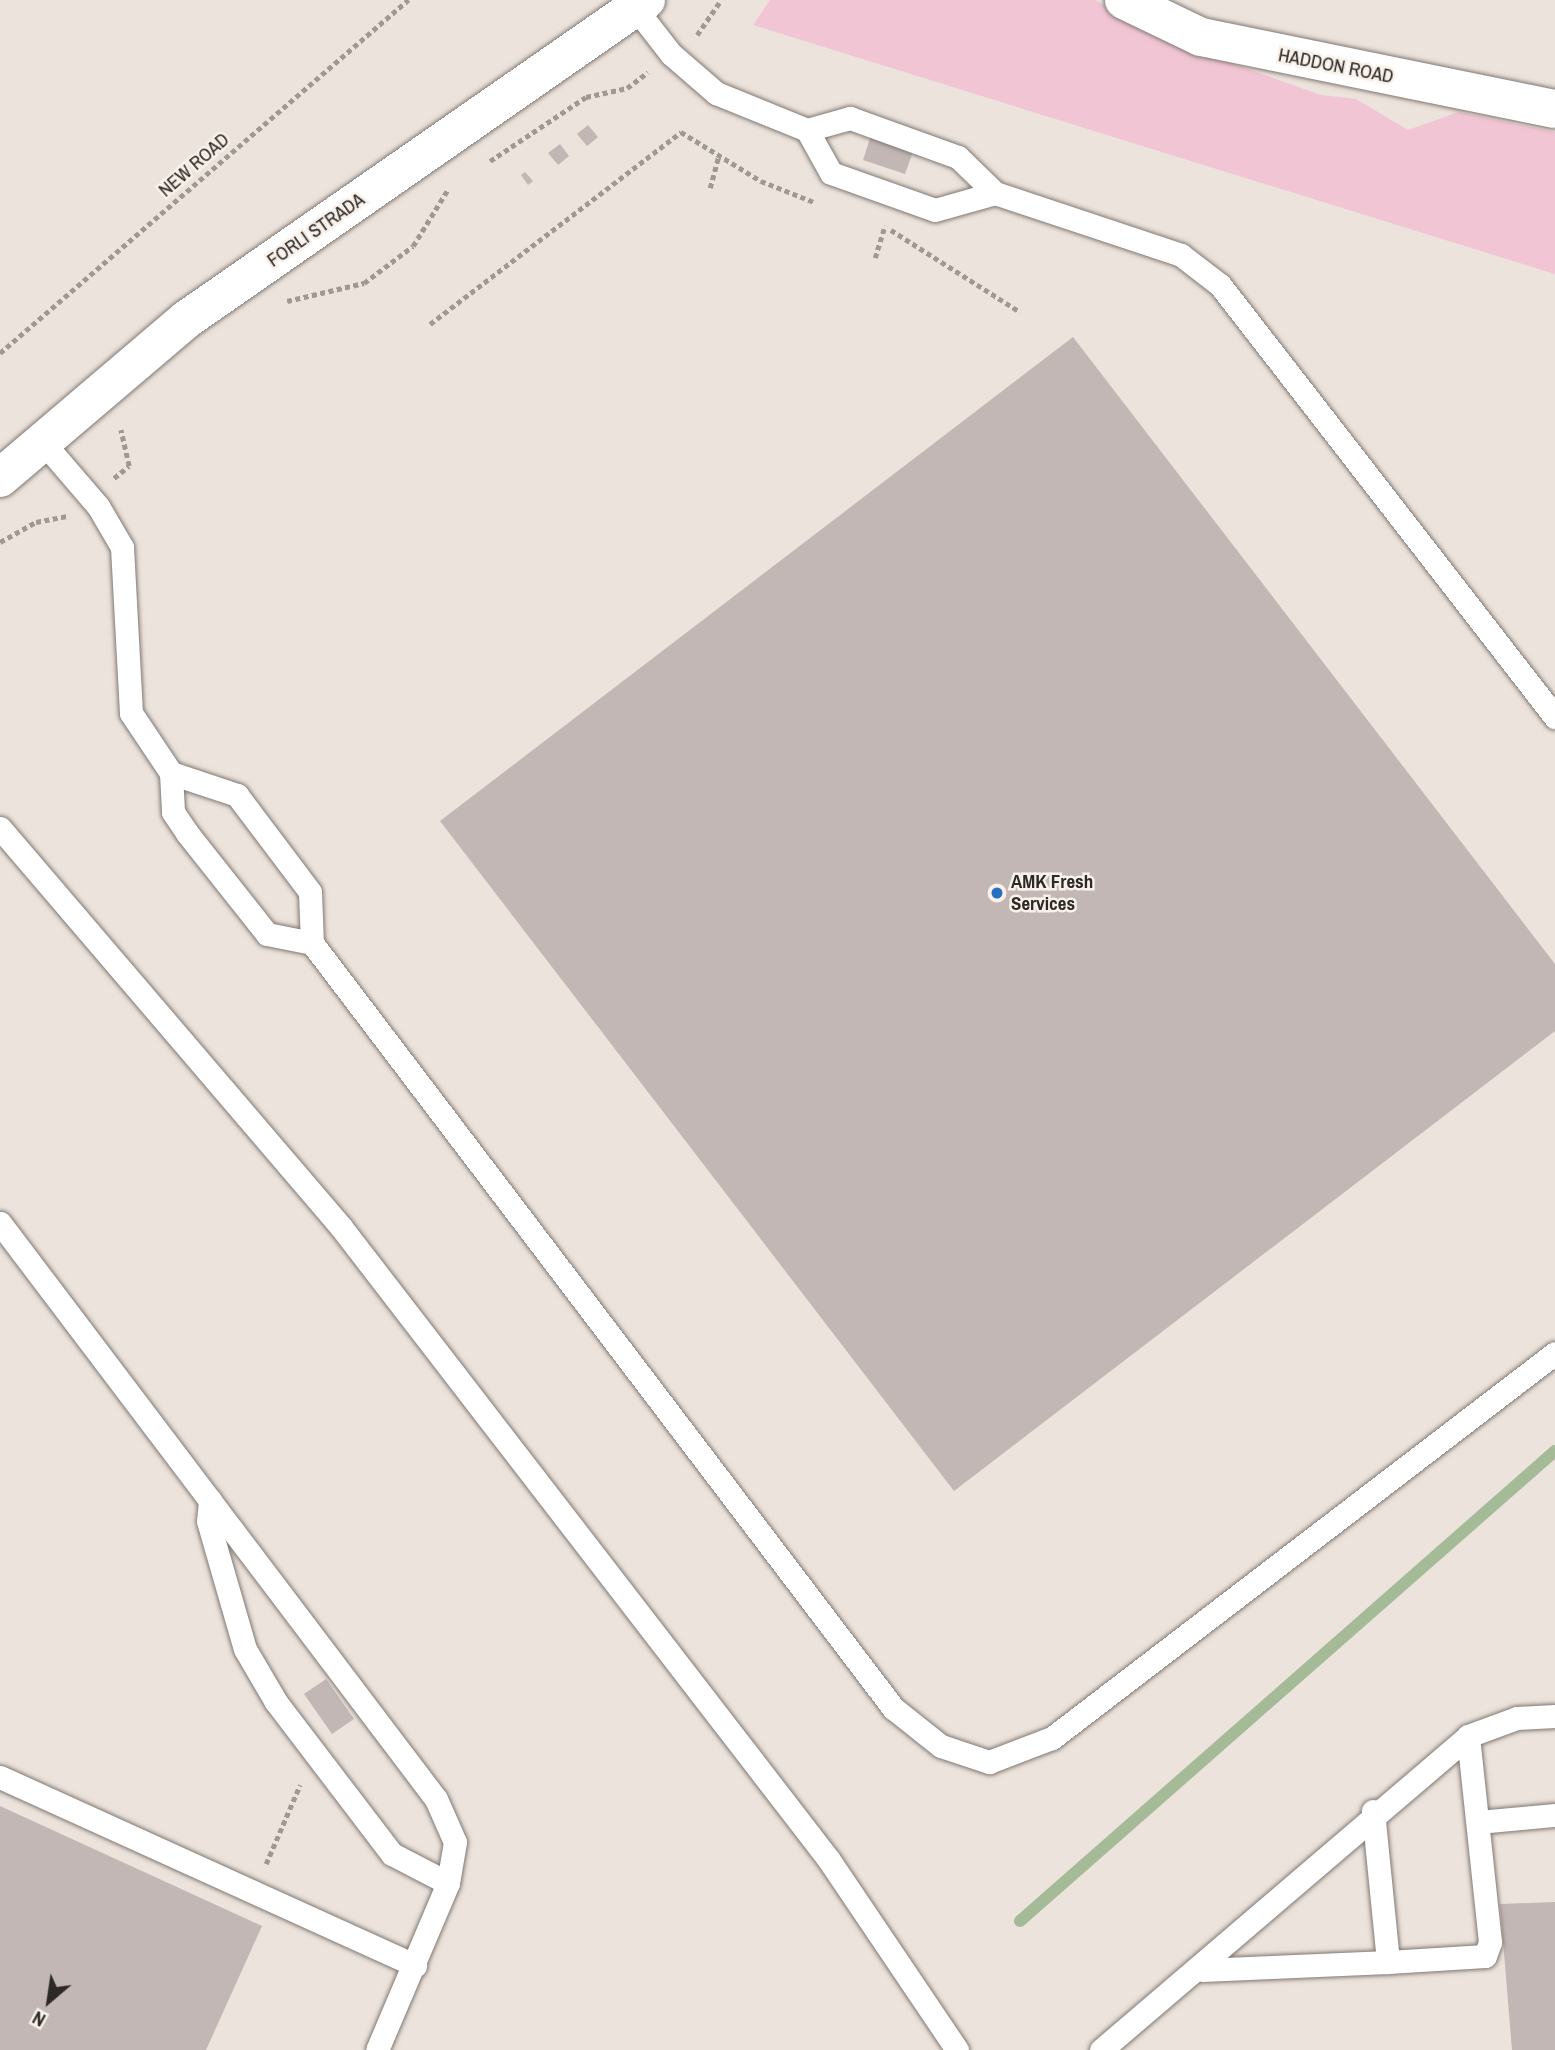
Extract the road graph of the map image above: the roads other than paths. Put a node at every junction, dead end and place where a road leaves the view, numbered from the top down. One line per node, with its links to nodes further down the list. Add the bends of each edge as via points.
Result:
1 (1124, 0): 3 (street, HADDON ROAD, via 1201,37)
2 (641, 5): 4 (lane, via 671,54 716,93); 6 (street, FORLI STRADA, via 187,319)
3 (1555, 109)
4 (807, 130): 5 (lane, via 850,118 958,157); 5 (lane, via 831,173 935,210)
5 (995, 193): 8 (lane, via 1181,255 1220,285)
6 (42, 441): 7 (street, FORLI STRADA); 9 (lane, via 98,506 122,547 131,713)
7 (0, 478)
8 (1555, 717)
9 (171, 773): 11 (lane, via 173,812 267,934); 11 (lane, via 237,795 310,892)
10 (0, 828): 26 (lane, via 341,1227 829,1860)
11 (312, 943): 13 (lane, via 892,1708 941,1746 989,1762 1052,1738)
12 (0, 1223): 14 (lane)
13 (1555, 1353)
14 (210, 1500): 21 (lane, via 436,1799 455,1842); 21 (lane, via 208,1521 245,1649 276,1702 392,1854)
15 (1555, 1716): 16 (lane, via 1517,1718)
16 (1468, 1736): 18 (lane); 20 (lane)
17 (0, 1777): 23 (lane)
18 (1373, 1811): 22 (lane); 24 (lane)
19 (1555, 1815): 20 (lane)
20 (1479, 1822): 22 (lane, via 1488,1952)
21 (449, 1883): 23 (lane)
22 (1388, 1962): 24 (lane)
23 (415, 1965): 25 (lane)
24 (1202, 1969): 27 (lane)
25 (377, 2050)
26 (957, 2050)
27 (1101, 2050)

